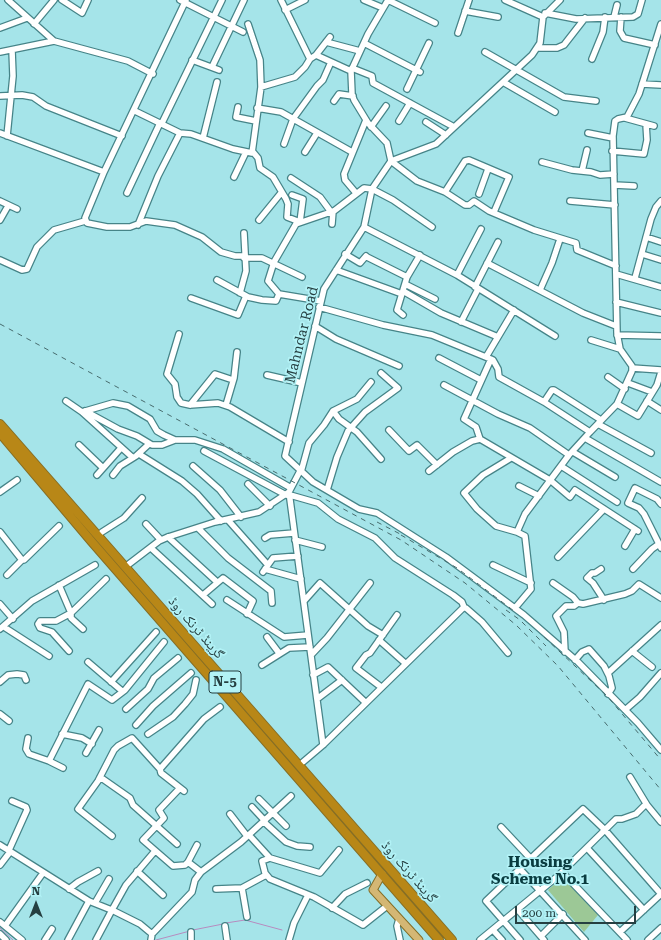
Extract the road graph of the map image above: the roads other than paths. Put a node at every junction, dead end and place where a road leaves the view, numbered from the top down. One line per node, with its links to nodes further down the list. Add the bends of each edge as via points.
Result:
1 (8, 0): 25 (street)
2 (54, 0): 29 (street)
3 (62, 0): 4 (street, via 82,13)
4 (88, 0)
5 (222, 0): 26 (street)
6 (244, 0): 32 (street)
7 (281, 0): 18 (street)
8 (304, 0): 18 (street)
9 (364, 0): 17 (street)
10 (388, 0): 17 (street); 28 (street)
11 (469, 0): 19 (street)
12 (505, 0): 20 (street)
13 (560, 0): 20 (street)
14 (642, 0): 24 (street, via 636,17)
15 (184, 1): 26 (street); 55 (street)
16 (617, 5): 23 (street)
17 (383, 8): 37 (street)
18 (285, 10): 46 (street)
19 (466, 11): 21 (street); 35 (street)
20 (544, 15): 27 (street); 40 (street)
21 (498, 17)
22 (605, 17): 23 (street); 27 (street); 47 (street, via 603,32)
23 (614, 17): 24 (street)
24 (621, 17): 39 (street, via 620,31 624,38)
25 (27, 18): 29 (street); 33 (street)
26 (213, 18): 32 (street); 48 (street)
27 (585, 18): 40 (street, via 564,45 557,48)
28 (434, 23)
29 (34, 24): 36 (street)
30 (248, 24): 60 (street, via 260,60)
31 (661, 24): 39 (street)
32 (232, 27): 34 (street); 50 (street)
33 (0, 28)
34 (243, 32)
35 (458, 33)
36 (54, 41): 41 (street); 55 (street, via 128,61)
37 (364, 43): 42 (street); 54 (street)
38 (429, 43): 54 (street)
39 (655, 45): 58 (street)
40 (537, 48): 53 (street)
41 (12, 50): 43 (street); 62 (street)
42 (360, 51): 45 (street, via 328,39); 52 (street)
43 (0, 52)
44 (485, 52): 53 (street)
45 (316, 55): 46 (street); 49 (street)
46 (310, 59): 60 (street, via 306,67 295,77)
47 (592, 59)
48 (192, 60): 50 (street); 79 (street)
49 (331, 62): 52 (street); 74 (street, via 323,80)
50 (212, 67): 51 (street)
51 (219, 70)
52 (352, 70): 64 (street); 67 (street, via 372,76 373,83)
53 (515, 70): 57 (street); 66 (street, via 564,97)
54 (418, 71): 61 (street)
55 (153, 74): 71 (street)
56 (217, 82): 91 (street)
57 (503, 82): 72 (street); 83 (street)
58 (642, 84): 59 (street); 73 (street, via 629,115)
59 (661, 85)
60 (261, 86): 70 (street)
61 (408, 89)
62 (12, 95): 63 (street); 89 (street); 90 (street, via 33,97 46,106)
63 (0, 96)
64 (353, 96): 65 (street, via 339,94); 75 (street)
65 (334, 101)
66 (596, 101)
67 (410, 103): 77 (street); 83 (street)
68 (386, 106): 82 (street)
69 (238, 107): 76 (street, via 236,117)
70 (258, 108): 74 (street, via 281,112); 76 (street)
71 (135, 111): 79 (street); 90 (street)
72 (555, 112)
73 (625, 118): 80 (street); 92 (street, via 615,122)
74 (293, 119): 86 (street); 93 (street)
75 (366, 120): 82 (street); 99 (street)
76 (256, 121): 97 (street)
77 (399, 122)
78 (426, 122): 88 (street)
79 (161, 123): 85 (street); 112 (street)
80 (646, 124): 81 (street); 95 (street, via 647,140 644,154)
81 (654, 126)
82 (371, 127): 100 (street, via 387,143)
83 (454, 127): 88 (street)
84 (0, 133): 89 (street)
85 (180, 133): 91 (street); 130 (street, via 158,176)
86 (317, 133): 98 (street); 99 (street)
87 (588, 133): 92 (street)
88 (446, 135): 100 (street, via 436,144)
89 (7, 136): 104 (street)
90 (122, 136): 104 (street)
91 (203, 138): 96 (street)
92 (613, 138): 95 (street)
93 (284, 144)
94 (588, 150): 103 (street)
95 (612, 151): 105 (street)
96 (246, 152): 97 (street); 106 (street)
97 (253, 152): 113 (street, via 258,158 260,168 273,177)
98 (305, 152)
99 (352, 152): 114 (street, via 344,178)
100 (391, 161): 110 (street, Mahndar Road); 111 (street, via 417,181)
101 (542, 162): 103 (street)
102 (488, 169): 111 (street, via 467,160); 115 (street); 124 (street, via 509,177)
103 (582, 171): 105 (street, via 600,175)
104 (104, 172): 127 (street)
105 (614, 174): 108 (street)
106 (234, 178)
107 (290, 178): 123 (street, via 320,197)
108 (614, 185): 109 (street); 120 (street)
109 (634, 186)
110 (372, 189): 114 (street, via 364,188); 131 (street, Mahndar Road); 132 (street)
111 (445, 192): 124 (street, via 465,205 474,201)
112 (127, 193)
113 (281, 193): 126 (street); 128 (street, via 288,204 287,217)
114 (356, 193): 123 (street)
115 (479, 194)
116 (292, 195): 128 (street, via 303,199)
117 (0, 201): 121 (street)
118 (570, 201): 120 (street)
119 (661, 201): 135 (street, via 656,206)
120 (615, 205): 147 (street)
121 (8, 206): 122 (street); 125 (street)
122 (17, 209)
123 (332, 211): 128 (street); 129 (street)
124 (494, 212): 136 (street)
125 (0, 220)
126 (259, 220)
127 (85, 221): 130 (street, via 107,227); 143 (street, via 54,230 38,247 27,269 22,270)
128 (300, 222): 145 (street, via 294,225)
129 (332, 224)
130 (138, 225): 142 (street, via 146,221 175,225 202,237 221,252)
131 (364, 227): 139 (street, Mahndar Road); 141 (street)
132 (432, 227)
133 (481, 229): 150 (street)
134 (244, 233): 142 (street)
135 (646, 237): 138 (street); 140 (street)
136 (560, 239): 147 (street, via 576,243 577,250); 158 (street)
137 (498, 242): 146 (street)
138 (661, 242)
139 (346, 254): 148 (street, Mahndar Road); 152 (street, via 361,263 366,256)
140 (642, 254): 144 (street); 153 (street)
141 (420, 255): 150 (street); 152 (street)
142 (244, 257): 145 (street, via 259,257); 160 (street, via 246,271)
143 (0, 260)
144 (661, 260)
145 (273, 264): 151 (street); 161 (street, via 268,281)
146 (487, 264): 157 (street); 158 (street)
147 (616, 266): 149 (street)
148 (336, 270): 159 (street); 165 (street, Mahndar Road, via 324,290)
149 (616, 274): 153 (street); 164 (street)
150 (456, 275): 157 (street)
151 (302, 277)
152 (407, 277): 155 (street)
153 (635, 278): 156 (street)
154 (217, 280): 160 (street)
155 (405, 284): 159 (street); 163 (street)
156 (661, 287)
157 (477, 288): 166 (street); 169 (street)
158 (540, 290): 171 (street, via 595,319)
159 (402, 293): 168 (street, via 397,310); 169 (street)
160 (243, 294): 161 (street, via 269,302 276,301); 162 (street, via 238,315)
161 (279, 294): 165 (street)
162 (191, 298)
163 (435, 299)
164 (616, 302): 167 (street); 171 (street)
165 (320, 304): 170 (street, Mahndar Road); 181 (street, via 383,325 432,335)
166 (514, 310): 174 (street); 176 (street)
167 (661, 313)
168 (403, 315)
169 (462, 322): 176 (street)
170 (315, 326): 182 (street, via 336,339); 191 (street, Mahndar Road)
171 (616, 326): 173 (street)
172 (179, 334): 201 (street, via 167,374 175,384 177,397 181,403)
173 (617, 334): 175 (street); 178 (street)
174 (556, 336)
175 (661, 336)
176 (498, 337): 181 (street)
177 (591, 340): 178 (street)
178 (620, 349): 183 (street)
179 (237, 352): 188 (street)
180 (439, 358): 189 (street)
181 (488, 358): 189 (street); 199 (street, via 498,369 499,377)
182 (399, 366)
183 (632, 368): 184 (street); 192 (street)
184 (661, 371): 195 (street, via 658,385)
185 (381, 373): 208 (street, via 398,388 365,412)
186 (267, 375): 191 (street)
187 (608, 377): 194 (street)
188 (233, 380): 201 (street, via 214,374); 202 (street)
189 (481, 380): 196 (street)
190 (371, 382): 204 (street, via 359,398)
191 (302, 383): 215 (street, Mahndar Road)
192 (628, 383): 194 (street); 195 (street)
193 (444, 385): 196 (street)
194 (625, 389): 200 (street)
195 (652, 392): 197 (street)
196 (473, 400): 213 (street, via 464,419 476,427); 222 (street, via 530,428)
197 (647, 401): 200 (street, via 638,416); 203 (street)
198 (66, 402): 205 (street)
199 (544, 402): 206 (street, via 554,390); 210 (street)
200 (617, 404): 206 (street)
201 (190, 405): 202 (street)
202 (226, 405): 215 (street)
203 (661, 410)
204 (333, 411): 208 (street); 230 (street, via 309,443)
205 (83, 412): 214 (street, via 109,403 122,404 147,417 157,431); 216 (street); 218 (street)
206 (599, 422): 210 (street); 220 (street)
207 (0, 424): 258 (highway, گرینڈ ٹرنک روڈ / N-5)
208 (351, 427): 225 (street); 240 (street, via 341,445)
209 (389, 430): 226 (street, via 409,451 418,445)
210 (590, 432): 212 (street)
211 (0, 433): 258 (highway, گرینڈ ٹرنک روڈ / N-5)
212 (586, 438): 222 (street); 237 (street)
213 (480, 439): 224 (street); 226 (street, via 457,449)
214 (174, 440): 216 (street, via 158,446); 242 (street, via 195,440 223,449)
215 (289, 442): 230 (street, Mahndar Road, via 286,458)
216 (149, 444): 221 (street)
217 (79, 445): 229 (street)
218 (121, 448): 223 (street); 229 (street)
219 (204, 451): 242 (street)
220 (651, 452)
221 (138, 454): 223 (street); 251 (street, via 182,481)
222 (571, 454): 228 (street); 234 (street)
223 (132, 457): 233 (street, via 120,466)
224 (511, 458): 236 (street); 255 (street, via 483,475 464,493 496,526)
225 (382, 459)
226 (437, 465): 231 (street)
227 (192, 466): 249 (street, via 220,490)
228 (561, 466): 236 (street); 245 (street)
229 (103, 468): 232 (street)
230 (300, 471): 240 (street); 242 (street)
231 (429, 471)
232 (97, 475)
233 (114, 475)
234 (615, 477)
235 (17, 480): 241 (street)
236 (550, 480): 243 (street); 248 (street, via 570,496 575,490)
237 (661, 482)
238 (248, 484): 247 (street)
239 (520, 486): 243 (street)
240 (327, 490): 294 (street, via 359,509 377,513 446,557)
241 (0, 492)
242 (289, 492): 247 (street); 256 (street); 293 (street, via 318,503 338,519 375,538 399,561 453,595)
243 (539, 496): 255 (street, via 525,514)
244 (142, 498): 258 (street, via 124,518)
245 (617, 502)
246 (661, 504): 264 (street, via 634,488 628,503 639,508 644,514)
247 (270, 506): 249 (street, via 259,512)
248 (604, 508): 263 (street, via 637,530); 268 (street)
249 (241, 516): 250 (street)
250 (228, 520): 251 (street); 273 (street)
251 (220, 521): 254 (street)
252 (146, 524): 261 (street)
253 (59, 526): 269 (street)
254 (198, 528): 259 (street); 289 (street, via 228,558 271,591)
255 (518, 532): 281 (street, via 524,536)
256 (294, 533): 260 (street, via 270,535); 262 (street)
257 (1, 535): 269 (street)
258 (97, 537): 392 (highway, گرینڈ ٹرنک روڈ / N-5); 436 (highway, گرینڈ ٹرنک روڈ / N-5)
259 (168, 538): 261 (street); 279 (street)
260 (265, 538)
261 (161, 540): 266 (street)
262 (295, 540): 265 (street); 267 (street)
263 (625, 546)
264 (660, 546): 275 (street, via 654,547)
265 (322, 547)
266 (151, 548): 270 (street); 284 (street)
267 (298, 556): 273 (street, via 272,558); 278 (street)
268 (558, 557)
269 (22, 560): 276 (street)
270 (129, 564)
271 (95, 565): 283 (street)
272 (494, 565): 281 (street)
273 (265, 568): 278 (street)
274 (601, 568): 287 (street, via 587,578)
275 (633, 569)
276 (7, 575)
277 (106, 579): 296 (street)
278 (301, 579): 288 (street)
279 (217, 582): 284 (street); 297 (street, via 223,578 253,601)
280 (370, 583): 295 (street)
281 (531, 583): 294 (street, via 530,591)
282 (553, 583): 290 (street)
283 (59, 585): 296 (street); 299 (street, via 32,601)
284 (204, 595): 292 (street)
285 (661, 598): 287 (street, via 639,584 630,593)
286 (227, 600): 297 (street)
287 (604, 600): 290 (street)
288 (304, 601): 295 (street, via 320,583); 304 (street)
289 (272, 603)
290 (578, 603): 313 (street, via 566,606 556,616 564,632)
291 (0, 604): 299 (street)
292 (212, 604)
293 (464, 607): 315 (street, via 482,622); 321 (street)
294 (515, 608): 313 (street)
295 (351, 609): 307 (street); 316 (street)
296 (71, 613): 302 (street, via 71,618); 311 (street, via 56,622 38,623 40,628 52,632)
297 (247, 614): 306 (street)
298 (397, 615): 307 (street)
299 (13, 619): 301 (street)
300 (661, 625): 312 (street)
301 (2, 628): 317 (street)
302 (83, 629)
303 (156, 632): 332 (street)
304 (308, 635): 306 (street); 309 (street)
305 (267, 637): 314 (street)
306 (284, 637): 310 (street)
307 (381, 638): 321 (street); 333 (street, via 356,668)
308 (164, 642): 334 (street)
309 (310, 647): 310 (street); 316 (street)
310 (287, 650): 314 (street)
311 (69, 651)
312 (632, 651): 323 (street); 325 (street)
313 (566, 652): 319 (street)
314 (279, 653): 322 (street)
315 (508, 653)
316 (311, 655): 327 (street)
317 (49, 656)
318 (178, 658): 339 (street, via 154,678 148,689)
319 (575, 660): 325 (street, via 589,649); 335 (street)
320 (88, 662): 332 (street)
321 (405, 663): 333 (street)
322 (262, 665)
323 (652, 667)
324 (190, 673): 343 (street, via 153,706)
325 (608, 673): 335 (street, via 612,688)
326 (661, 673): 340 (street)
327 (313, 675): 330 (street, via 328,667); 336 (street)
328 (26, 680): 331 (street, via 24,675 17,674 8,675)
329 (196, 680): 346 (street, via 193,694 185,704 173,717)
330 (342, 680): 336 (street); 337 (street)
331 (0, 682)
332 (112, 682): 334 (street)
333 (381, 687): 337 (street)
334 (122, 691): 345 (street, via 112,700 88,684)
335 (608, 694): 340 (street)
336 (316, 699): 349 (street)
337 (366, 702): 349 (street)
338 (220, 707): 355 (street, via 204,719)
339 (126, 709)
340 (625, 710): 350 (street)
341 (0, 714): 342 (street)
342 (9, 721)
343 (136, 726)
344 (99, 730): 348 (street)
345 (62, 734): 348 (street, via 82,738); 352 (street)
346 (148, 734)
347 (28, 738): 352 (street, via 27,752)
348 (92, 744): 351 (street)
349 (323, 745): 353 (street)
350 (661, 750)
351 (86, 753)
352 (49, 760): 354 (street)
353 (303, 762)
354 (63, 768)
355 (160, 769): 356 (street, via 132,738 116,747); 367 (street, via 161,773 182,789 159,810 164,818)
356 (100, 777): 367 (street, via 130,798 133,805); 371 (street, via 78,809)
357 (630, 777): 361 (street)
358 (291, 796): 364 (street)
359 (259, 800): 364 (street)
360 (12, 801): 379 (street, via 26,807 27,810)
361 (647, 805): 366 (street); 370 (street, via 636,814 616,819)
362 (252, 807): 365 (street)
363 (230, 814): 372 (street)
364 (273, 814): 365 (street); 368 (street)
365 (264, 822): 372 (street); 376 (street, via 286,842)
366 (661, 822)
367 (156, 826): 373 (street); 380 (street, via 143,840)
368 (286, 826)
369 (501, 827): 383 (street)
370 (605, 830): 377 (street); 383 (street, via 583,809); 400 (street)
371 (112, 836)
372 (248, 836): 382 (street); 389 (street)
373 (177, 844)
374 (0, 845): 379 (street)
375 (197, 845): 384 (street)
376 (310, 847)
377 (587, 848): 390 (street); 409 (street)
378 (339, 850): 382 (street, via 320,873)
379 (9, 851): 381 (street); 391 (street)
380 (155, 851): 384 (street, via 173,866 186,865); 387 (street)
381 (2, 858): 385 (street)
382 (270, 858): 393 (street, via 262,861)
383 (530, 859): 386 (street)
384 (188, 862): 389 (street)
385 (0, 865)
386 (520, 869): 399 (street); 414 (street, via 486,901)
387 (137, 871): 401 (street); 407 (street, via 126,884)
388 (98, 872): 397 (street)
389 (201, 872): 423 (street, via 195,880 192,892)
390 (562, 872): 399 (street); 421 (street)
391 (43, 873): 397 (street); 415 (street)
392 (382, 874): 405 (main road, via 373,890); 435 (highway, گرینڈ ٹرنک روڈ / N-5)
393 (266, 875): 396 (street); 402 (street)
394 (108, 879): 404 (street)
395 (367, 883): 406 (street, via 345,894)
396 (242, 888): 398 (street); 411 (street)
397 (70, 889): 403 (street)
398 (216, 889)
399 (541, 891): 408 (street); 410 (street)
400 (661, 894): 409 (street)
401 (163, 895)
402 (308, 895): 406 (street); 424 (street)
403 (89, 901): 404 (street); 429 (street)
404 (95, 903): 407 (street)
405 (387, 906): 406 (street, via 363,925); 412 (main road)
406 (332, 908)
407 (112, 910): 423 (street, via 140,924); 430 (street)
408 (518, 910): 414 (street); 425 (street)
409 (644, 910): 421 (street)
410 (563, 914): 425 (street); 440 (street)
411 (247, 917)
412 (399, 919): 433 (street, via 396,926); 434 (main road)
413 (0, 922): 415 (street)
414 (504, 922): 419 (street); 439 (street)
415 (6, 926): 427 (street)
416 (225, 926): 432 (street)
417 (661, 928): 442 (street)
418 (52, 929): 428 (street)
419 (493, 930): 437 (street); 438 (street)
420 (190, 932): 431 (street)
421 (620, 932): 441 (street)
422 (0, 934): 426 (street)
423 (152, 937)
424 (290, 937)
425 (543, 938)
426 (6, 940)
427 (22, 940)
428 (45, 940)
429 (68, 940)
430 (96, 940)
431 (191, 940)
432 (227, 940)
433 (400, 940)
434 (419, 940)
435 (439, 940)
436 (452, 940)
437 (480, 940)
438 (502, 940)
439 (520, 940)
440 (585, 940)
441 (627, 940)
442 (648, 940)

